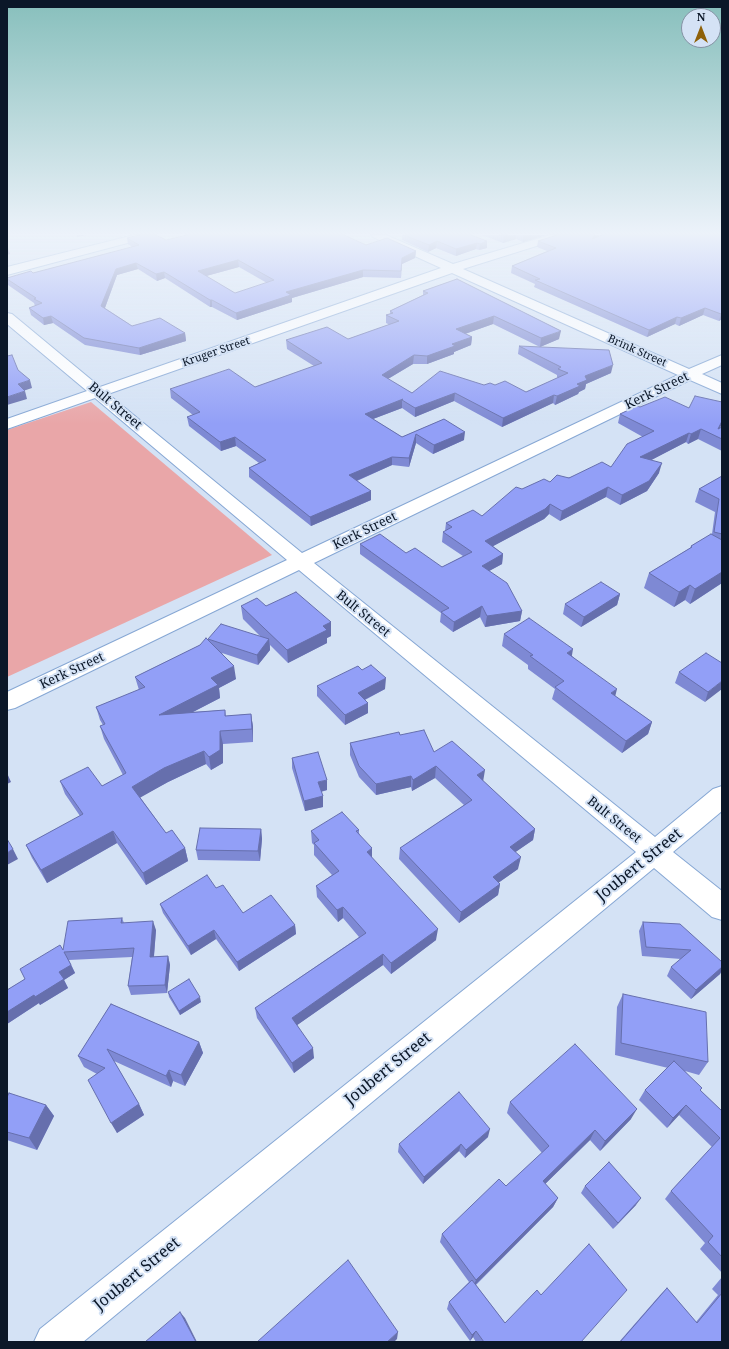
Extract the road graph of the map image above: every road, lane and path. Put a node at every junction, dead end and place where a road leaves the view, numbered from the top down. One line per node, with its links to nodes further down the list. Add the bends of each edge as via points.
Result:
1 (369, 298): 7 (street, Kruger Street)
2 (517, 298): 5 (street, Brink Street)
3 (7, 317): 7 (street, Bult Street)
4 (722, 359): 5 (street, Kerk Street)
5 (690, 374): 6 (street, Brink Street); 9 (street, Kerk Street)
6 (722, 388)
7 (99, 393): 8 (street, Kruger Street); 9 (street, Bult Street)
8 (7, 424)
9 (300, 562): 10 (street, Kerk Street); 12 (street, Bult Street)
10 (7, 702)
11 (722, 796): 12 (street, Joubert Street)
12 (654, 853): 13 (street, Bult Street); 14 (street, Joubert Street)
13 (722, 908)
14 (53, 1342)

